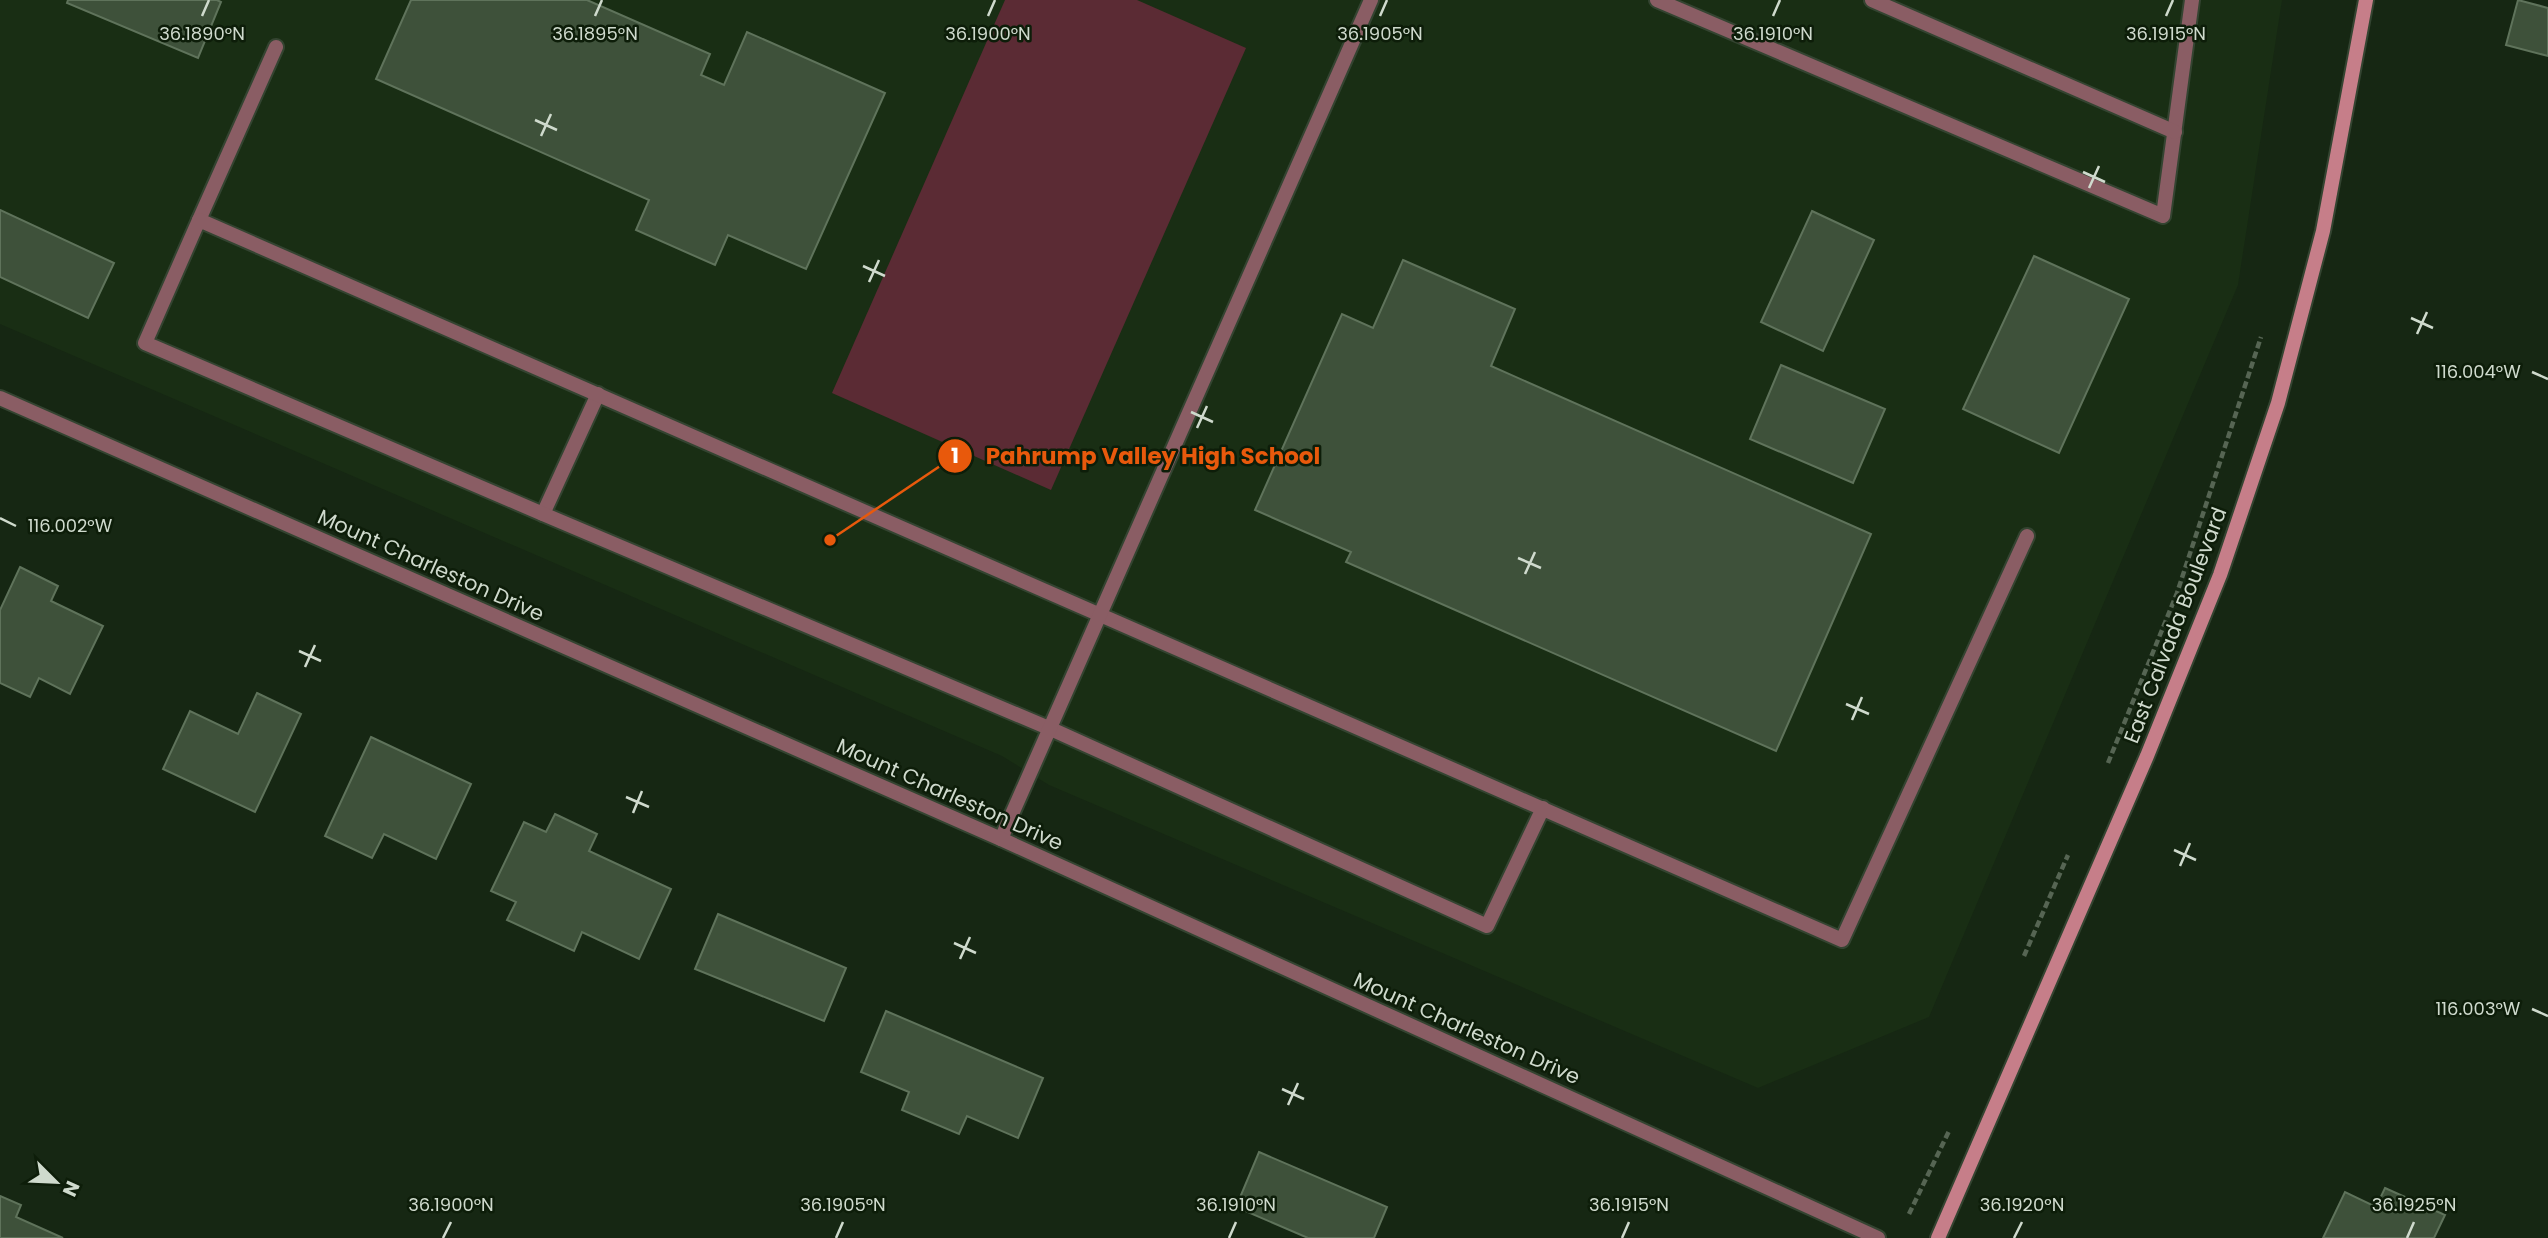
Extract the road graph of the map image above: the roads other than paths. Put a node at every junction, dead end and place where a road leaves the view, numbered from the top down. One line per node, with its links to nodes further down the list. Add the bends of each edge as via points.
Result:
1 (1371, 0): 13 (street)
2 (1657, 0): 7 (street, via 2163,216)
3 (1872, 0): 7 (street)
4 (2365, 0): 18 (main road, East Calvada Boulevard, via 2323,231 2278,403 2225,562 2147,756)
5 (2187, 2): 7 (street)
6 (276, 47): 8 (street)
7 (2175, 132)
8 (199, 220): 9 (street); 11 (street, via 145,343)
9 (598, 394): 11 (street); 13 (street)
10 (0, 398): 16 (street, Mount Charleston Drive)
11 (543, 514): 14 (street)
12 (2027, 536): 15 (street, via 1842,940)
13 (1100, 615): 14 (street); 15 (street)
14 (1051, 729): 15 (street, via 1487,926); 16 (street)
15 (1543, 807)
16 (1001, 839): 17 (street, Mount Charleston Drive)
17 (1878, 1238)
18 (1938, 1238)

